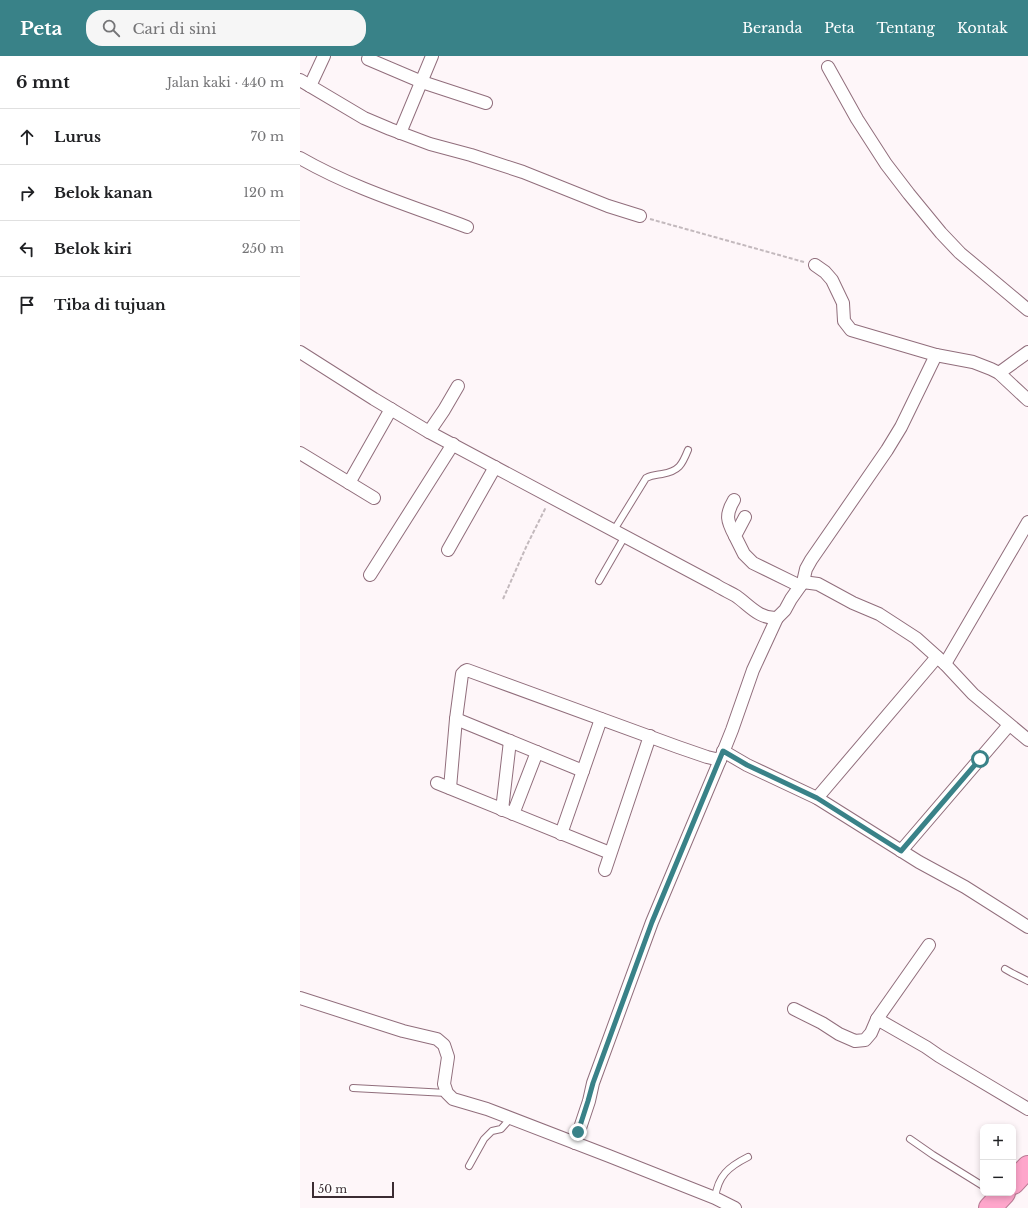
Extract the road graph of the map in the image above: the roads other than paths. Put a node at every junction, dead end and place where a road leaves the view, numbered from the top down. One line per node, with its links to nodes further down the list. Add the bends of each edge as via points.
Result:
1 (324, 56): 6 (street)
2 (432, 56): 5 (street)
3 (368, 59): 5 (street)
4 (828, 67): 13 (street, via 886,164 941,233 960,253)
5 (422, 82): 7 (street); 8 (street)
6 (305, 83): 8 (street, via 364,118)
7 (486, 103)
8 (400, 133): 10 (street, via 523,172)
9 (300, 158): 11 (street, via 371,192)
10 (640, 216)
11 (468, 228)
12 (815, 265): 16 (street, via 832,280 843,303 844,321 851,330)
13 (1028, 310)
14 (300, 352): 20 (street)
15 (1028, 352): 17 (street)
16 (936, 355): 17 (street, via 973,362); 36 (street, via 901,427 811,560)
17 (999, 373): 19 (street)
18 (458, 386): 21 (street)
19 (1028, 400)
20 (391, 409): 21 (street); 26 (street)
21 (429, 432): 22 (street)
22 (452, 444): 25 (street); 34 (street)
23 (688, 450): 31 (lane, via 681,465 674,471 646,478)
24 (300, 453): 26 (street)
25 (495, 467): 31 (street); 33 (street)
26 (349, 483): 27 (street)
27 (374, 498)
28 (734, 500): 32 (street, via 728,510 728,522)
29 (745, 517): 32 (street)
30 (1028, 522): 38 (street)
31 (620, 533): 35 (lane); 37 (street, via 716,585 761,615)
32 (736, 536): 36 (street, via 744,554 753,563)
33 (448, 550)
34 (370, 575)
35 (599, 581)
36 (802, 584): 37 (street); 38 (street, via 818,584 879,614 916,638)
37 (777, 618): 46 (street, via 753,670)
38 (941, 661): 41 (street, via 973,694); 50 (street)
39 (456, 719): 40 (street, via 462,674 467,670); 44 (street); 49 (street)
40 (601, 719): 42 (street); 47 (street)
41 (1009, 725): 43 (street); 53 (street)
42 (650, 736): 46 (street, via 707,756); 54 (street)
43 (1028, 740)
44 (510, 741): 45 (street); 51 (street)
45 (536, 752): 47 (street); 51 (street)
46 (722, 756): 50 (street); 68 (street, via 652,922 593,1083)
47 (582, 771): 52 (street)
48 (437, 783): 49 (street)
49 (450, 788): 51 (street)
50 (817, 798): 53 (street)
51 (508, 812): 52 (street)
52 (561, 834): 54 (street)
53 (901, 851): 56 (street)
54 (610, 853): 55 (street)
55 (605, 870)
56 (1028, 927)
57 (929, 945): 62 (street)
58 (1005, 968): 59 (lane)
59 (1028, 981)
60 (300, 998): 64 (street, via 403,1031 437,1039 444,1046 448,1057 444,1084)
61 (794, 1009): 62 (street, via 855,1041 865,1040)
62 (877, 1019): 65 (street)
63 (353, 1088): 64 (lane)
64 (447, 1093): 66 (street, via 453,1099)
65 (1028, 1109)
66 (510, 1119): 68 (street); 70 (lane, via 501,1129 492,1131 484,1139)
67 (910, 1139): 74 (lane)
68 (575, 1143): 73 (street)
69 (748, 1157): 73 (lane, via 731,1167 721,1177)
70 (469, 1166)
71 (1028, 1167): 72 (highway)
72 (1016, 1180)
73 (715, 1198): 75 (street)
74 (995, 1198)
75 (735, 1208)

